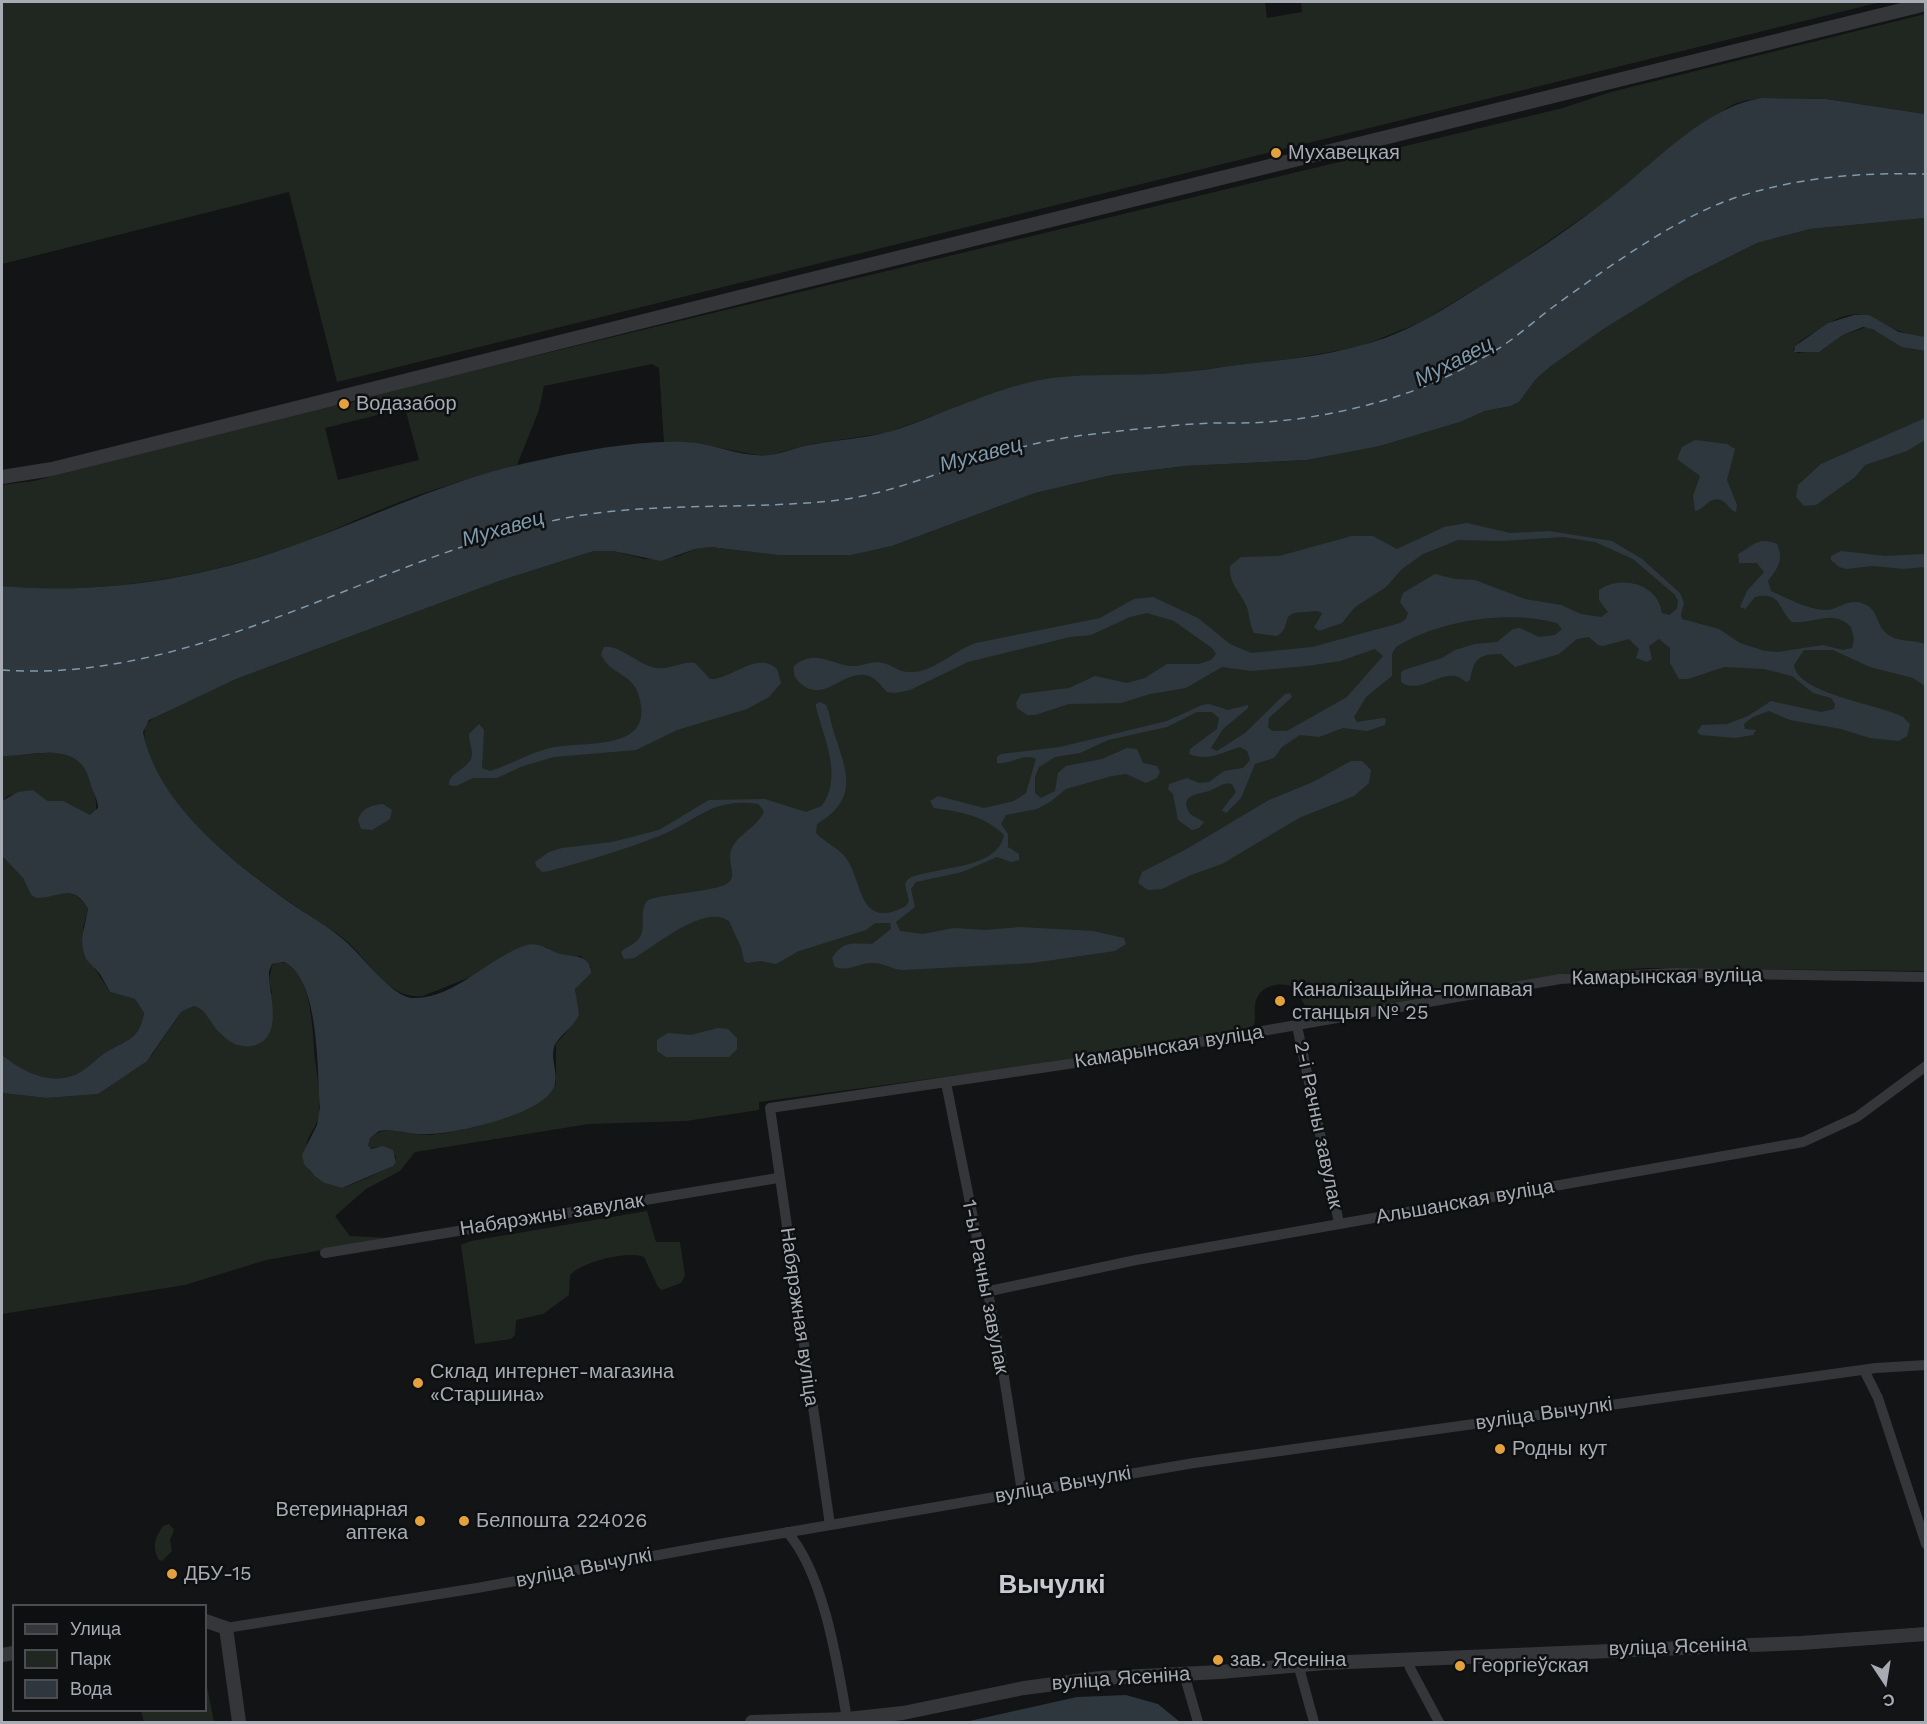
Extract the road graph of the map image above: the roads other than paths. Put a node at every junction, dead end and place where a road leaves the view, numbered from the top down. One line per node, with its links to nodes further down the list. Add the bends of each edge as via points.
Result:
1 (1926, 4): 2 (street, via 52,469)
2 (2, 477)
3 (1926, 977): 4 (street, Камарынская вуліца, via 1599,975 1472,992)
4 (1297, 1026): 6 (street, Камарынская вуліца); 9 (street, 2-і Рачны завулак)
5 (1926, 1066): 9 (street, Альшанская вуліца, via 1857,1117 1803,1142)
6 (946, 1083): 7 (street, Камарынская вуліца); 11 (street, 1-ы Рачны завулак)
7 (771, 1108): 8 (street, Набярэжная вуліца)
8 (778, 1179): 10 (street, Набярэжны завулак); 15 (street, Набярэжная вуліца)
9 (1339, 1223): 11 (street, Альшанская вуліца)
10 (325, 1252)
11 (985, 1292): 14 (street, 1-ы Рачны завулак, via 1001,1358)
12 (1926, 1365): 13 (street, вуліца Вычулкі)
13 (1864, 1370): 14 (street, вуліца Вычулкі, via 1307,1446); 17 (street, via 1878,1398)
14 (1022, 1492): 15 (street, вуліца Вычулкі)
15 (830, 1525): 16 (street, вуліца Вычулкі)
16 (787, 1532): 19 (street, вуліца Вычулкі); 24 (street, via 814,1578 837,1661)
17 (1926, 1544)
18 (207, 1621): 19 (street, вуліца Вычулкі)
19 (226, 1628): 25 (street)
20 (1926, 1634): 21 (street, вуліца Ясеніна, via 1801,1643)
21 (1408, 1658): 22 (street, вуліца Ясеніна); 29 (street)
22 (1298, 1664): 23 (street, вуліца Ясеніна); 28 (street)
23 (1184, 1674): 24 (street, вуліца Ясеніна, via 1101,1677 903,1713); 27 (street)
24 (847, 1719): 26 (street, вуліца Ясеніна)
25 (239, 1722)
26 (752, 1722)
27 (1198, 1722)
28 (1314, 1722)
29 (1439, 1722)

